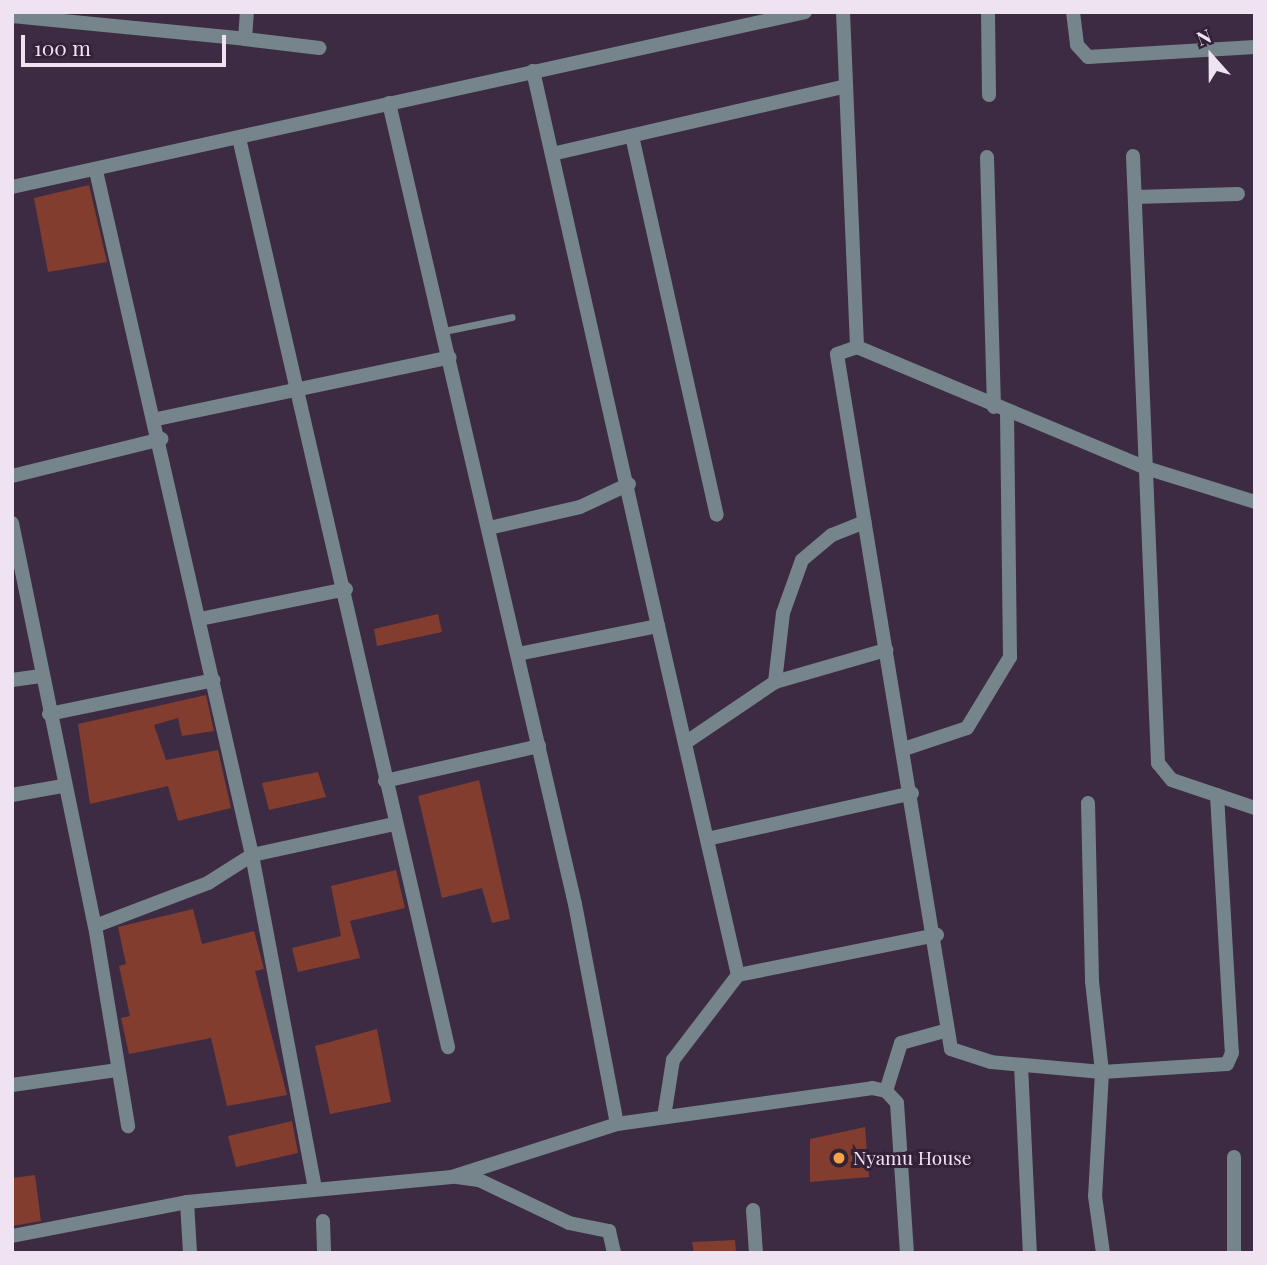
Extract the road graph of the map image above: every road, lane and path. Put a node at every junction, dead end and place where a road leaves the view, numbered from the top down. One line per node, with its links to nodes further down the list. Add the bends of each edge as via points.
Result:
1 (247, 12): 7 (street)
2 (804, 12): 10 (street)
3 (843, 12): 11 (street)
4 (988, 12): 12 (street)
5 (1073, 12): 8 (street, via 1077,45 1088,57)
6 (12, 16): 7 (street)
7 (245, 39): 9 (street)
8 (1255, 47)
9 (319, 48)
10 (533, 71): 13 (street); 16 (street)
11 (846, 86): 14 (street); 25 (street)
12 (989, 95)
13 (389, 103): 15 (street); 24 (street)
14 (632, 136): 16 (street); 35 (street)
15 (239, 138): 19 (street); 27 (street)
16 (552, 154): 33 (street)
17 (987, 156): 28 (street)
18 (1133, 156): 22 (street)
19 (96, 171): 20 (street); 29 (street)
20 (12, 187)
21 (1238, 194): 22 (street)
22 (1135, 197): 31 (street)
23 (512, 317): 24 (lane)
24 (444, 331): 26 (street)
25 (857, 347): 28 (street); 36 (street, via 842,349 837,363)
26 (450, 357): 27 (street); 38 (street)
27 (298, 390): 29 (street); 39 (street)
28 (1001, 410): 31 (street); 51 (street, via 1010,657 967,727)
29 (157, 419): 30 (street)
30 (161, 439): 32 (street); 40 (street)
31 (1146, 468): 34 (street); 56 (street, via 1158,763 1172,780)
32 (12, 476)
33 (629, 484): 38 (street, via 580,507); 41 (street)
34 (1255, 502)
35 (717, 515)
36 (864, 522): 42 (street); 47 (street, via 832,534 802,560 783,613)
37 (12, 523): 44 (street)
38 (489, 528): 43 (street)
39 (346, 589): 40 (street); 52 (street)
40 (200, 619): 46 (street)
41 (658, 626): 43 (street); 49 (street)
42 (886, 650): 47 (street); 51 (street)
43 (518, 654): 50 (street)
44 (41, 676): 45 (street); 48 (street)
45 (12, 680)
46 (214, 680): 48 (street); 61 (street)
47 (775, 682): 49 (street)
48 (49, 714): 53 (street)
49 (685, 743): 60 (street)
50 (539, 746): 52 (street); 73 (street)
51 (904, 749): 54 (street)
52 (385, 781): 59 (street)
53 (63, 786): 55 (street); 62 (street)
54 (912, 793): 60 (street); 63 (street)
55 (12, 795)
56 (1217, 795): 58 (street); 69 (street, via 1231,1060 1222,1066)
57 (1088, 803): 69 (street, via 1092,981)
58 (1255, 808)
59 (394, 824): 61 (street); 66 (street)
60 (707, 839): 64 (street)
61 (252, 855): 62 (street, via 208,883); 77 (street)
62 (95, 926): 68 (street)
63 (937, 935): 64 (street); 65 (street)
64 (738, 975): 72 (street, via 673,1060)
65 (944, 1031): 67 (street, via 958,1053); 71 (street, via 901,1043)
66 (447, 1047)
67 (1021, 1065): 69 (street); 87 (street)
68 (118, 1070): 70 (street); 74 (street)
69 (1102, 1072): 88 (street, via 1095,1196)
70 (12, 1085)
71 (886, 1091): 72 (street); 86 (street, via 897,1103)
72 (664, 1117): 73 (street)
73 (617, 1124): 76 (street)
74 (128, 1126)
75 (1234, 1157): 89 (street)
76 (452, 1177): 77 (street); 84 (street, via 479,1180 569,1223 609,1231)
77 (315, 1189): 78 (street)
78 (187, 1202): 81 (street); 82 (street)
79 (753, 1210): 85 (street)
80 (323, 1221): 83 (street)
81 (12, 1236)
82 (190, 1253)
83 (324, 1253)
84 (614, 1253)
85 (756, 1253)
86 (906, 1253)
87 (1030, 1253)
88 (1103, 1253)
89 (1234, 1253)

